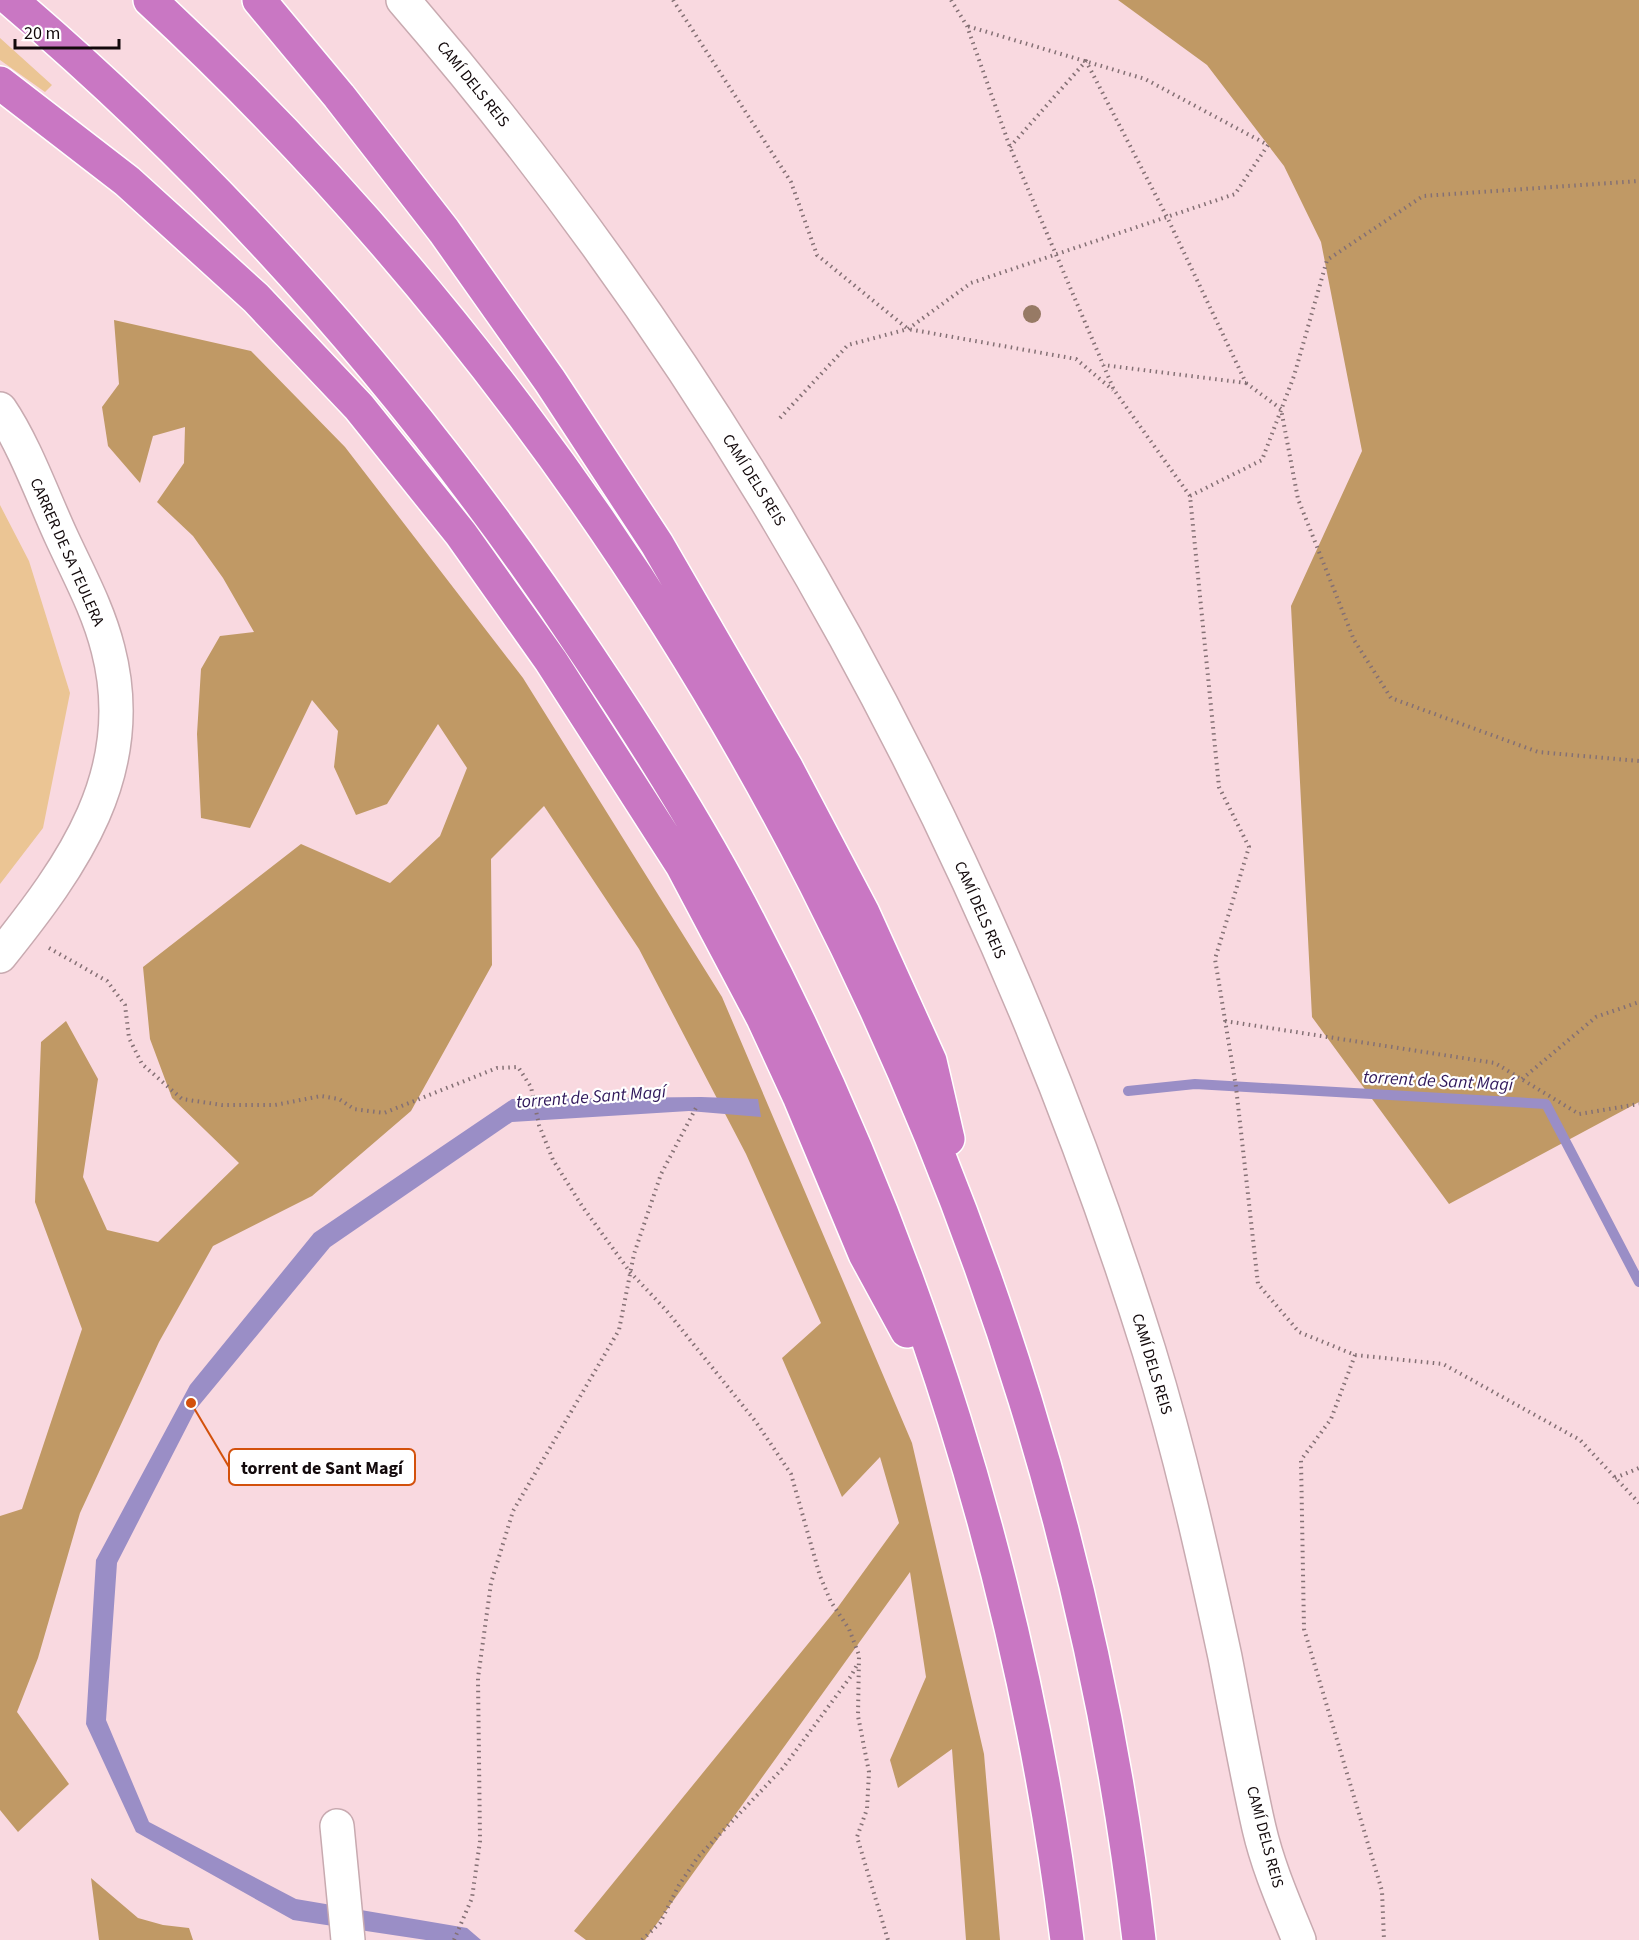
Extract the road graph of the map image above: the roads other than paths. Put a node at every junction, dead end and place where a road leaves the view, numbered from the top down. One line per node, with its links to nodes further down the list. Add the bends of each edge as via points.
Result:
1 (11, 0): 9 (highway, via 135,111 300,280 412,412 518,551 566,622 667,778 752,927 861,1163)
2 (150, 0): 8 (highway, via 295,146 407,272 519,412 620,552 713,700 798,851 874,1006)
3 (259, 0): 8 (highway, via 339,96 475,275 610,469 705,624 853,894 930,1061)
4 (403, 0): 14 (street, CAMÍ DELS REIS, via 489,102 603,250 746,466 824,595 963,870 1045,1059 1150,1355 1184,1473 1259,1829)
5 (0, 83): 9 (highway, via 127,182 256,298 359,407 502,591 644,801 723,939 799,1096 865,1254)
6 (0, 409): 7 (street, CARRER DE SA TEULERA, via 96,611 117,689 116,730 102,797 88,829 66,867)
7 (0, 956)
8 (972, 1246): 13 (highway, via 1027,1412 1078,1599 1112,1759)
9 (951, 1411): 12 (highway, via 999,1576 1018,1661 1051,1831)
10 (337, 1826): 11 (street)
11 (348, 1940)
12 (1067, 1940)
13 (1139, 1940)
14 (1299, 1940)

